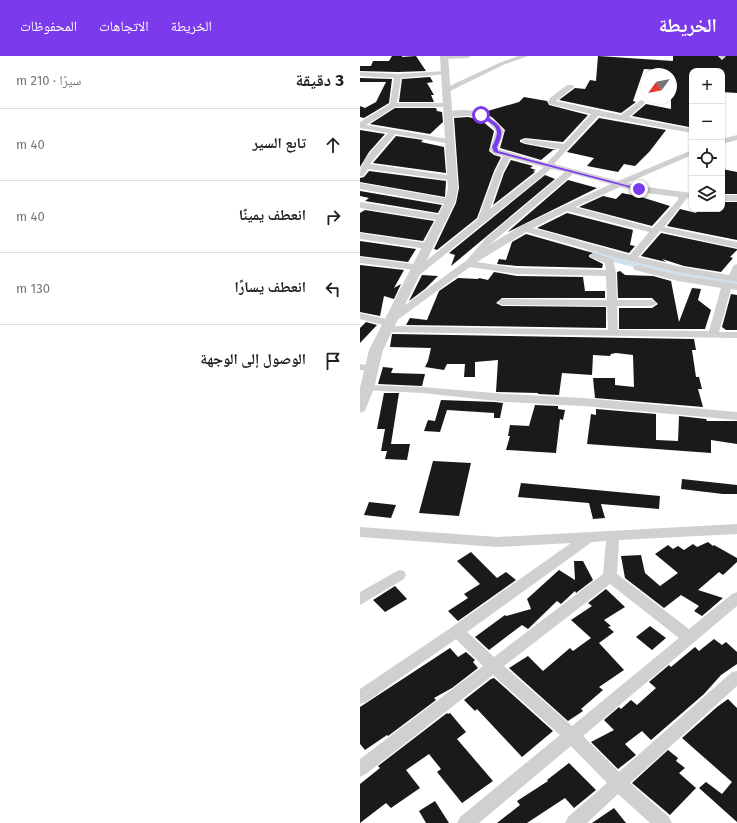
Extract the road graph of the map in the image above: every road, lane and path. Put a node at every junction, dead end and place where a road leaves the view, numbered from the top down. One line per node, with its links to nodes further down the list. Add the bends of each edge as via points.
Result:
1 (444, 56): 2 (street); 4 (street)
2 (468, 56)
3 (525, 56): 8 (street)
4 (445, 73): 6 (street); 8 (street)
5 (360, 74): 6 (street)
6 (398, 76): 10 (street)
7 (570, 87): 12 (street, via 552,102)
8 (447, 89): 11 (street)
9 (641, 102): 13 (street)
10 (393, 105): 11 (street); 14 (street)
11 (448, 109): 20 (street); 25 (street, via 477,113 497,126 501,134 494,150)
12 (596, 113): 13 (street); 21 (street)
13 (623, 118): 15 (street)
14 (360, 125): 16 (street)
15 (689, 130)
16 (392, 133): 20 (street); 24 (street)
17 (737, 137): 19 (street)
18 (525, 141): 21 (street)
19 (725, 141)
20 (450, 142): 30 (street)
21 (565, 147): 27 (street)
22 (689, 153): 31 (street)
23 (360, 155): 24 (street)
24 (371, 157): 26 (street)
25 (507, 158): 27 (street); 42 (street)
26 (366, 166): 29 (street); 30 (street)
27 (548, 167): 28 (street); 42 (street)
28 (570, 173): 31 (street); 51 (street, via 495,234 478,251)
29 (360, 174)
30 (453, 179): 36 (street)
31 (616, 184): 33 (street, via 637,190); 40 (street)
32 (360, 186): 36 (street)
33 (686, 197): 44 (street)
34 (725, 198): 35 (street)
35 (737, 198)
36 (450, 202): 41 (street)
37 (725, 203): 38 (street)
38 (737, 203)
39 (360, 205): 41 (street)
40 (568, 208): 43 (street); 44 (street)
41 (443, 218): 47 (street)
42 (482, 220): 53 (street)
43 (522, 230): 48 (street); 50 (street); 51 (street)
44 (657, 230): 46 (street); 48 (street)
45 (360, 236): 47 (street)
46 (737, 245)
47 (427, 246): 53 (street)
48 (632, 258): 55 (street)
49 (360, 260): 53 (street)
50 (610, 261): 54 (street); 55 (street, via 678,278)
51 (470, 264): 54 (street, via 517,271); 60 (street)
52 (737, 267): 55 (street)
53 (416, 271): 60 (street)
54 (611, 273): 57 (street)
55 (733, 282): 62 (street)
56 (502, 302): 57 (street)
57 (612, 302): 58 (street); 61 (street)
58 (652, 303)
59 (360, 316): 60 (street)
60 (387, 326): 61 (street, via 459,330); 64 (street)
61 (613, 332): 62 (street)
62 (713, 334): 63 (street)
63 (737, 335)
64 (365, 367): 65 (street)
65 (367, 388): 66 (street); 67 (street, via 583,402)
66 (360, 408)
67 (737, 416)
68 (737, 529): 70 (street)
69 (360, 532): 71 (street, via 498,542)
70 (613, 536): 71 (street); 73 (street)
71 (588, 538): 76 (street)
72 (399, 575): 75 (street)
73 (610, 576): 77 (street); 78 (street)
74 (737, 598): 77 (street)
75 (360, 599)
76 (457, 631): 78 (street); 80 (street)
77 (690, 638): 81 (street)
78 (494, 667): 81 (street); 82 (street)
79 (737, 677): 83 (street)
80 (360, 697)
81 (572, 736): 83 (street); 84 (street)
82 (360, 769)
83 (619, 784): 85 (street); 86 (street)
84 (466, 823)
85 (574, 823)
86 (663, 823)

